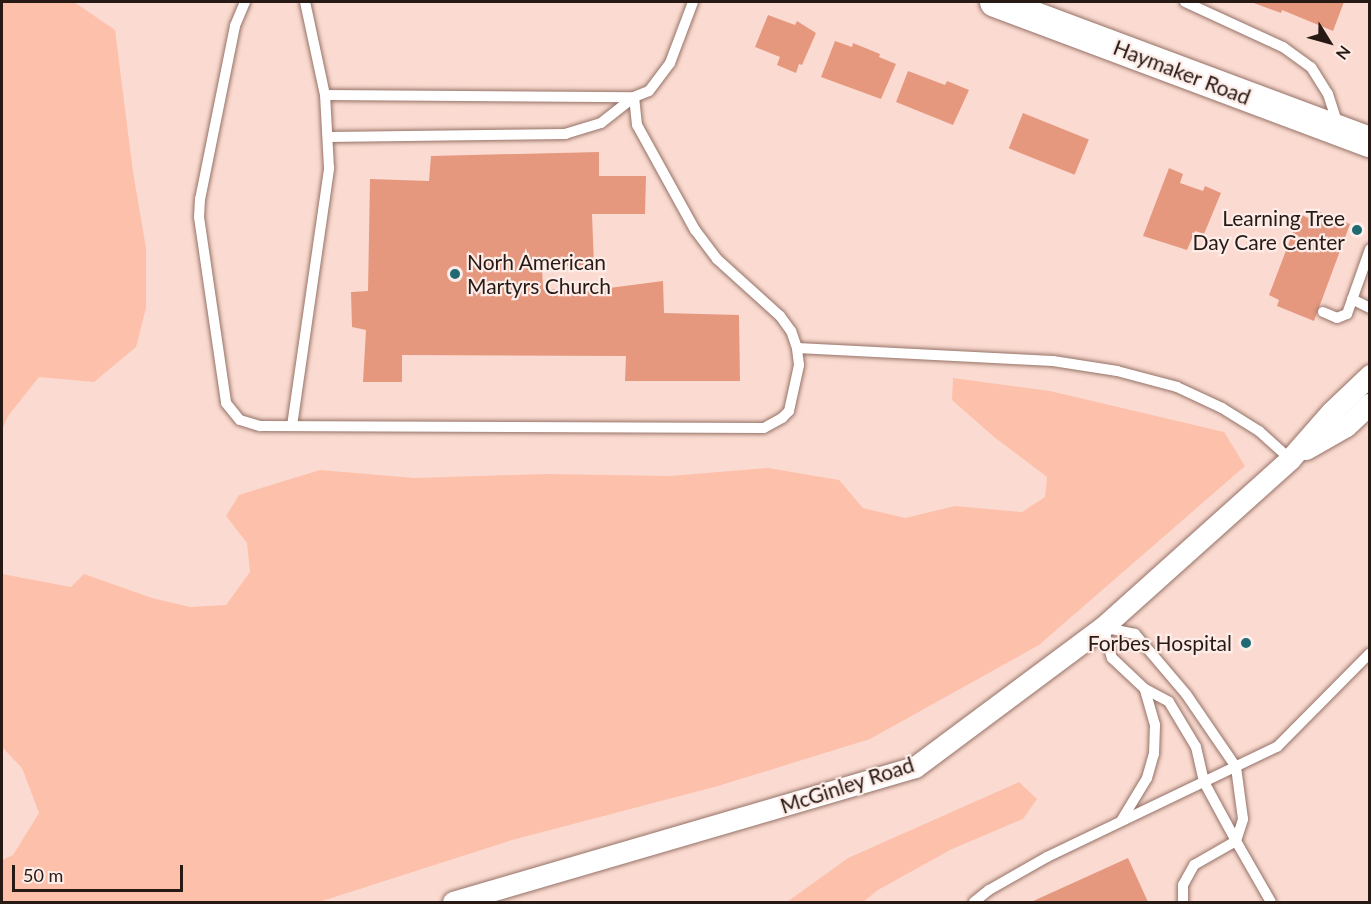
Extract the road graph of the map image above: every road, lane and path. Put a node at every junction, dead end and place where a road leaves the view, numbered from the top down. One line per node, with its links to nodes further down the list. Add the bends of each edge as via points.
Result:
1 (245, 2): 18 (lane, via 235,26 200,199 200,233 226,403 240,420 249,424)
2 (305, 2): 6 (lane)
3 (693, 2): 7 (lane, via 670,63 649,91)
4 (995, 2): 8 (main road, Haymaker Road, via 1041,14)
5 (1185, 2): 8 (lane, via 1283,47 1311,68 1328,94)
6 (325, 95): 7 (lane); 9 (lane)
7 (633, 97): 9 (lane, via 601,123 566,134); 15 (lane, via 637,125 695,230 736,279 780,316)
8 (1341, 130): 10 (main road, Haymaker Road)
9 (327, 137): 18 (lane, via 329,168)
10 (1370, 142)
11 (1370, 249): 12 (lane)
12 (1352, 299): 13 (lane); 14 (lane, via 1343,317)
13 (1370, 308)
14 (1323, 312)
15 (797, 348): 18 (lane, via 799,365 789,411 765,428); 19 (lane, via 1053,361 1118,371 1177,387 1222,408 1259,430)
16 (1370, 375): 19 (street, McGinley Road)
17 (1370, 404): 19 (street, McGinley Road, via 1346,426)
18 (292, 426)
19 (1290, 459): 20 (street, McGinley Road)
20 (1103, 627): 22 (lane, via 1112,657); 23 (lane, via 1135,634 1186,694); 27 (street, McGinley Road, via 915,767)
21 (1370, 653): 23 (lane, via 1277,747)
22 (1145, 688): 24 (lane, via 1169,702 1196,747); 25 (lane, via 1155,725 1154,754 1147,778)
23 (1236, 767): 24 (lane); 26 (lane, via 1243,819)
24 (1204, 782): 25 (lane); 26 (lane)
25 (1121, 821): 28 (lane, via 1047,857 989,890)
26 (1236, 841): 29 (lane, via 1194,865 1183,885); 30 (lane)
27 (458, 902)
28 (974, 903)
29 (1183, 903)
30 (1271, 903)

